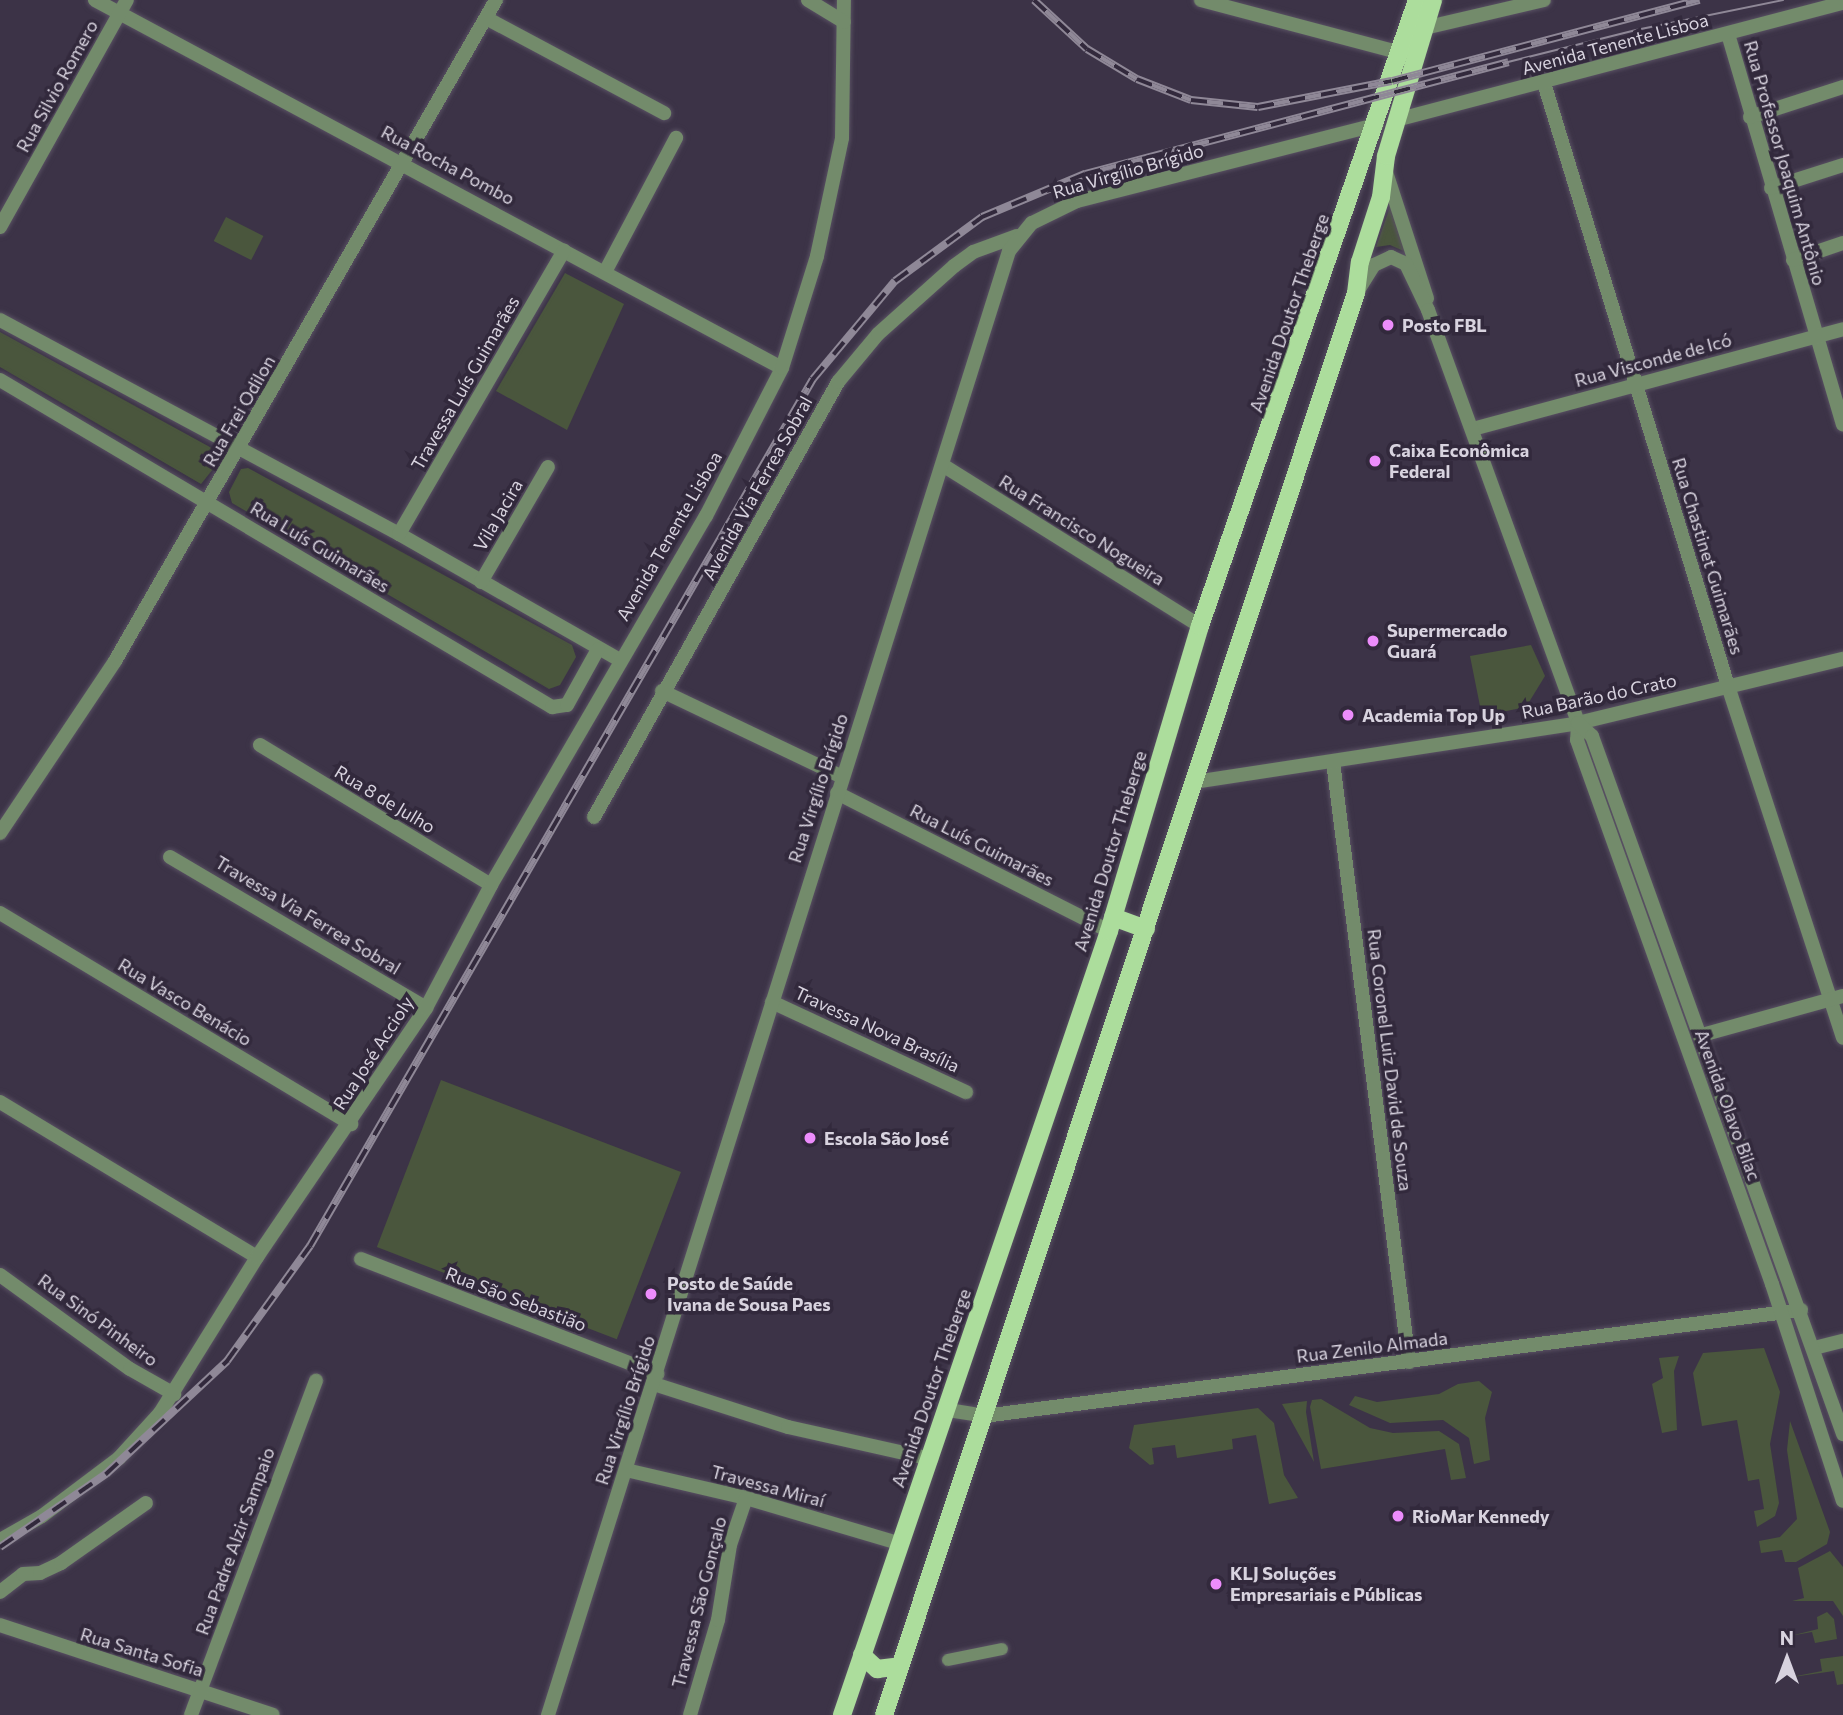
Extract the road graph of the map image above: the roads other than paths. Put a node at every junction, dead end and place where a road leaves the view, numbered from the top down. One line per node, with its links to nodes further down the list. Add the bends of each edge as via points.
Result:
1 (95, 0): 10 (street, Rua Rocha Pombo)
2 (496, 0): 11 (street, Rua Frei Odilon)
3 (808, 0): 12 (street)
4 (844, 0): 12 (street, Avenida Tenente Lisboa)
5 (1201, 0): 15 (street)
6 (1418, 0): 15 (main road, Avenida Doutor Theberge)
7 (1433, 0): 13 (main road)
8 (1544, 0): 13 (street)
9 (1843, 3): 14 (street, Avenida Tenente Lisboa)
10 (123, 7): 23 (street, Rua Rocha Pombo); 27 (street, Rua Silvio Romero)
11 (486, 18): 18 (street); 23 (street, Rua Frei Odilon)
12 (844, 22): 38 (street, Avenida Tenente Lisboa, via 842,138 834,188)
13 (1424, 28): 20 (main road)
14 (1728, 34): 16 (street, Avenida Tenente Lisboa); 19 (street, Rua Professor Joaquim Antônio)
15 (1401, 53): 21 (main road, Avenida Doutor Theberge)
16 (1544, 83): 20 (street, Avenida Tenente Lisboa); 40 (street, Rua Chastinet Guimarães)
17 (1843, 87): 19 (street)
18 (664, 113)
19 (1750, 117): 26 (street, Rua Professor Joaquim Antônio)
20 (1396, 120): 25 (main road)
21 (1376, 125): 28 (street, Rua Virgílio Brígido, via 1077,201 1032,223); 49 (main road, Avenida Doutor Theberge)
22 (676, 138): 32 (street)
23 (405, 163): 30 (street, Rua Rocha Pombo); 43 (street, Rua Frei Odilon)
24 (1843, 165): 26 (street)
25 (1385, 169): 33 (main road); 34 (street, Avenida Olavo Bilac, via 1426,285)
26 (1771, 188): 31 (street, Rua Professor Joaquim Antônio)
27 (0, 227)
28 (1017, 236): 44 (street, Rua Virgílio Brígido, via 1002,265); 54 (street, Avenida Via Ferrea Sobral, via 973,252 954,266 887,326 838,382)
29 (1843, 243): 31 (street)
30 (564, 250): 32 (street, Rua Rocha Pombo); 47 (street, Travessa Luís Guimarães)
31 (1793, 260): 37 (street, Rua Professor Joaquim Antônio)
32 (606, 272): 38 (street, Rua Rocha Pombo)
33 (1356, 293): 34 (street, Avenida Olavo Bilac, via 1381,258 1391,257 1406,264); 60 (main road)
34 (1428, 310): 42 (street, Avenida Olavo Bilac)
35 (0, 320): 43 (street)
36 (1843, 329): 37 (street, Rua Visconde de Icó)
37 (1815, 336): 40 (street, Rua Visconde de Icó); 41 (street, Rua Professor Joaquim Antônio)
38 (782, 368): 52 (street, Avenida Tenente Lisboa, via 706,516)
39 (0, 380): 46 (street, Rua Luís Guimarães)
40 (1634, 384): 42 (street, Rua Visconde de Icó); 53 (street, Rua Chastinet Guimarães)
41 (1843, 424)
42 (1473, 429): 56 (street, Avenida Olavo Bilac)
43 (239, 451): 46 (street, Rua Frei Odilon); 47 (street)
44 (944, 466): 49 (street, Rua Francisco Nogueira); 59 (street, Rua Virgílio Brígido)
45 (548, 467): 48 (street, Vila Jacira)
46 (209, 502): 50 (street, Rua Luís Guimarães, via 552,707 566,705); 63 (street, Rua Frei Odilon, via 115,662)
47 (399, 534): 48 (street)
48 (481, 582): 50 (street)
49 (1200, 626): 67 (main road, Avenida Doutor Theberge)
50 (598, 649): 52 (street)
51 (1843, 659): 53 (street, Rua Barão do Crato)
52 (620, 660): 55 (street, Avenida Tenente Lisboa)
53 (1728, 687): 56 (street, Rua Barão do Crato); 69 (street, Rua Chastinet Guimarães)
54 (662, 691): 59 (street); 62 (street, Avenida Via Ferrea Sobral)
55 (588, 722): 65 (street, Rua José Accioly)
56 (1578, 723): 58 (street, Rua Barão do Crato); 72 (street, Avenida Olavo Bilac, via 1592,736); 81 (street, Avenida Olavo Bilac, via 1577,740)
57 (260, 745): 65 (street, Rua 8 de Julho)
58 (1333, 762): 60 (street, Rua Barão do Crato); 84 (street, Rua Coronel Luiz David de Souza)
59 (842, 777): 61 (street, Rua Virgílio Brígido)
60 (1194, 782): 68 (main road)
61 (837, 793): 67 (street, Rua Luís Guimarães); 70 (street, Rua Virgílio Brígido)
62 (594, 817)
63 (0, 833)
64 (170, 857): 71 (street, Travessa Via Ferrea Sobral)
65 (491, 885): 71 (street, Rua José Accioly)
66 (0, 914): 76 (street, Rua Vasco Benácio)
67 (1111, 924): 68 (main road); 89 (main road, Avenida Doutor Theberge)
68 (1146, 929): 90 (main road)
69 (1837, 997): 72 (street); 73 (street, Rua Chastinet Guimarães)
70 (772, 1002): 74 (street, Travessa Nova Brasília); 85 (street, Rua Virgílio Brígido)
71 (426, 1007): 76 (street, Rua José Accioly)
72 (1702, 1035): 80 (street, Avenida Olavo Bilac)
73 (1843, 1038)
74 (966, 1093)
75 (0, 1102): 77 (street)
76 (351, 1124): 77 (street, Rua José Accioly)
77 (257, 1257): 88 (street, Rua José Accioly)
78 (361, 1259): 85 (street, Rua São Sebastião)
79 (0, 1275): 88 (street, Rua Sinó Pinheiro, via 130,1369)
80 (1801, 1310): 81 (street, Rua Zenilo Almada); 83 (street, Avenida Olavo Bilac)
81 (1781, 1315): 84 (street, Rua Zenilo Almada); 87 (street, Avenida Olavo Bilac)
82 (1843, 1341): 83 (street)
83 (1814, 1348): 91 (street, Avenida Olavo Bilac)
84 (1409, 1362): 90 (street, Rua Zenilo Almada)
85 (655, 1379): 92 (street, Rua São Sebastião, via 788,1427); 93 (street, Rua Virgílio Brígido)
86 (316, 1381): 105 (street, Rua Padre Alzir Sampaio)
87 (1804, 1388): 91 (street, via 1816,1388); 95 (street, Avenida Olavo Bilac)
88 (174, 1394): 97 (street, Rua José Accioly, via 119,1458 42,1516)
89 (947, 1410): 90 (street, Rua Zenilo Almada); 92 (main road, Avenida Doutor Theberge)
90 (984, 1416): 104 (main road)
91 (1842, 1432)
92 (932, 1459): 98 (main road, Avenida Doutor Theberge)
93 (626, 1470): 94 (street, Travessa Miraí); 108 (street, Rua Virgílio Brígido)
94 (746, 1499): 98 (street, Travessa Miraí); 109 (street, Travessa São Gonçalo, via 730,1545 719,1620)
95 (1843, 1501)
96 (146, 1503): 99 (street, via 61,1563 40,1573 23,1574)
97 (0, 1540)
98 (898, 1543): 102 (main road, Avenida Doutor Theberge)
99 (0, 1592)
100 (0, 1625): 105 (street, Rua Santa Sofia)
101 (1002, 1649): 103 (street)
102 (862, 1655): 104 (main road, via 877,1669); 110 (main road, Avenida Doutor Theberge)
103 (948, 1660)
104 (900, 1666): 111 (main road)
105 (201, 1689): 106 (street, Rua Padre Alzir Sampaio); 107 (street, Rua Santa Sofia)
106 (191, 1715)
107 (273, 1715)
108 (548, 1715)
109 (690, 1715)
110 (842, 1715)
111 (884, 1715)

